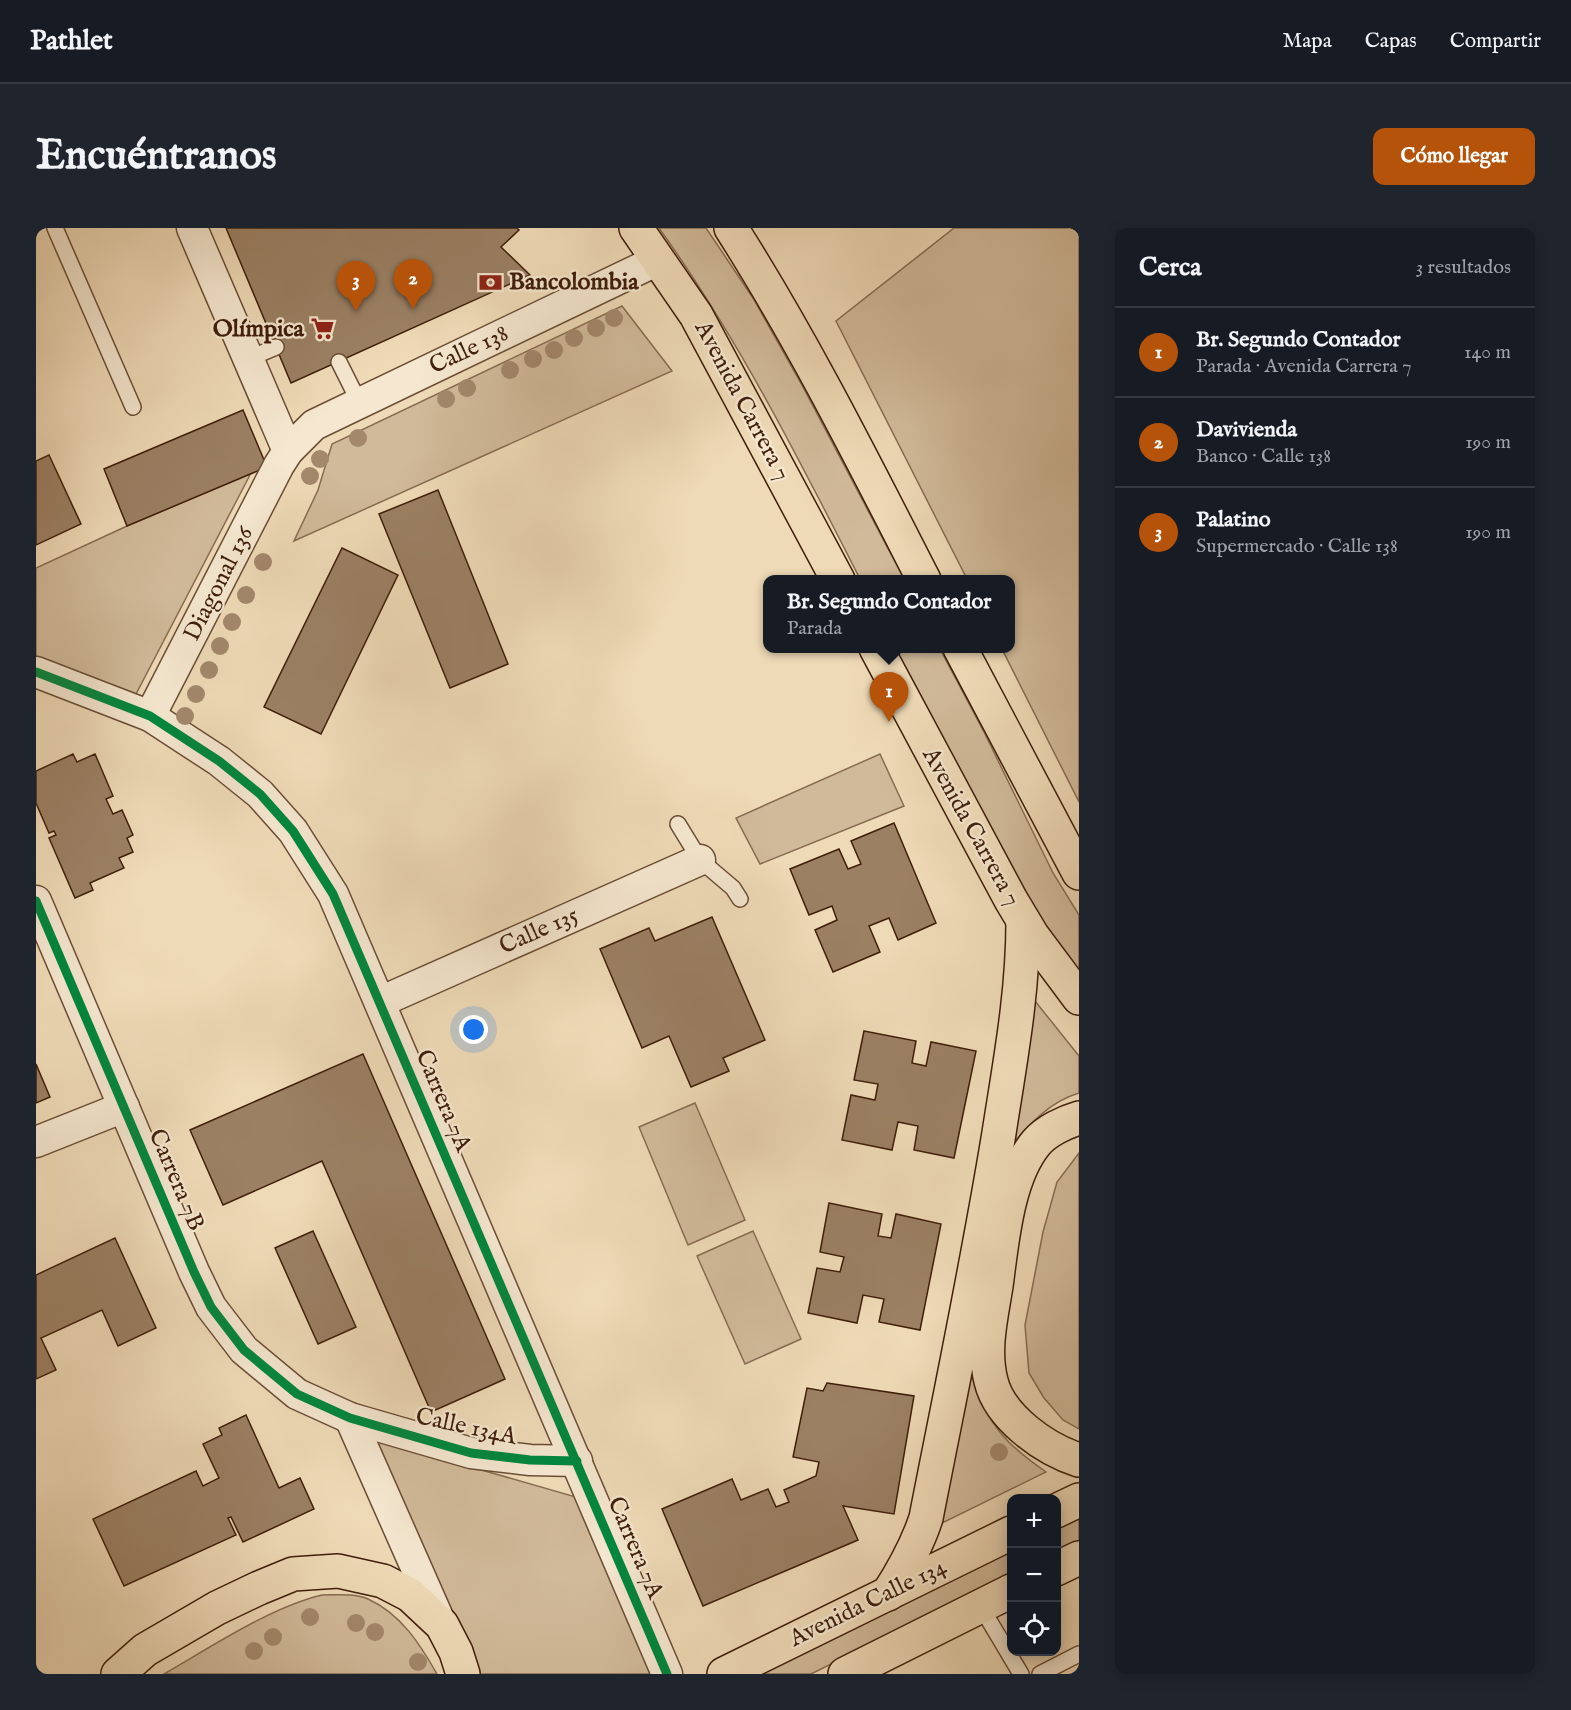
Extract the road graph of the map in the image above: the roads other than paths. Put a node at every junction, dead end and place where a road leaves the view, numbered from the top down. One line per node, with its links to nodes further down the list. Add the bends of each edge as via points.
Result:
1 (56, 228): 10 (lane)
2 (192, 228): 7 (street)
3 (636, 228): 5 (main road, Avenida Carrera 7)
4 (731, 228): 13 (main road, via 801,345)
5 (658, 260): 9 (street, Calle 138); 12 (main road, Avenida Carrera 7, via 696,315)
6 (276, 347): 7 (lane)
7 (249, 359): 11 (street)
8 (339, 362): 9 (lane)
9 (359, 402): 11 (street, Calle 138, via 314,425)
10 (133, 407)
11 (288, 451): 17 (street, Diagonal 136)
12 (836, 575)
13 (922, 575)
14 (879, 653): 23 (main road, Avenida Carrera 7)
15 (963, 653): 20 (main road)
16 (36, 672): 17 (street, Carrera 7A)
17 (150, 716): 25 (street, Carrera 7A, via 219,761 260,794 293,831 333,894)
18 (678, 825): 19 (lane)
19 (700, 860): 21 (lane); 25 (street, Calle 135)
20 (1079, 873)
21 (740, 898)
22 (36, 901): 26 (street, Carrera 7B)
23 (1023, 921): 24 (main road, Avenida Carrera 7); 37 (main road, via 1018,1012 988,1199 926,1518 910,1559)
24 (1079, 998)
25 (380, 1002): 31 (street, Carrera 7A)
26 (124, 1107): 28 (street); 29 (street, Carrera 7B, via 211,1307 244,1350 297,1394)
27 (1079, 1118): 30 (main road, via 1037,1142 1023,1163 1004,1232 988,1359 991,1382 1012,1417 1039,1440)
28 (36, 1142)
29 (350, 1418): 31 (street, Calle 134A, via 471,1453); 40 (street)
30 (1079, 1460)
31 (577, 1461): 44 (street, Carrera 7A)
32 (1079, 1500): 33 (main road)
33 (1061, 1509)
34 (1007, 1535): 37 (main road, Avenida Calle 134)
35 (1079, 1558): 36 (main road)
36 (1061, 1567)
37 (888, 1593): 45 (main road, Avenida Calle 134)
38 (1007, 1593): 39 (main road)
39 (981, 1607): 46 (main road); 47 (lane)
40 (442, 1625): 42 (main road, via 410,1595 383,1581 338,1571 293,1574 217,1608 145,1650); 43 (main road)
41 (1079, 1654): 48 (lane)
42 (118, 1674)
43 (463, 1674)
44 (667, 1674)
45 (724, 1674)
46 (845, 1674)
47 (1021, 1674)
48 (1040, 1674)

